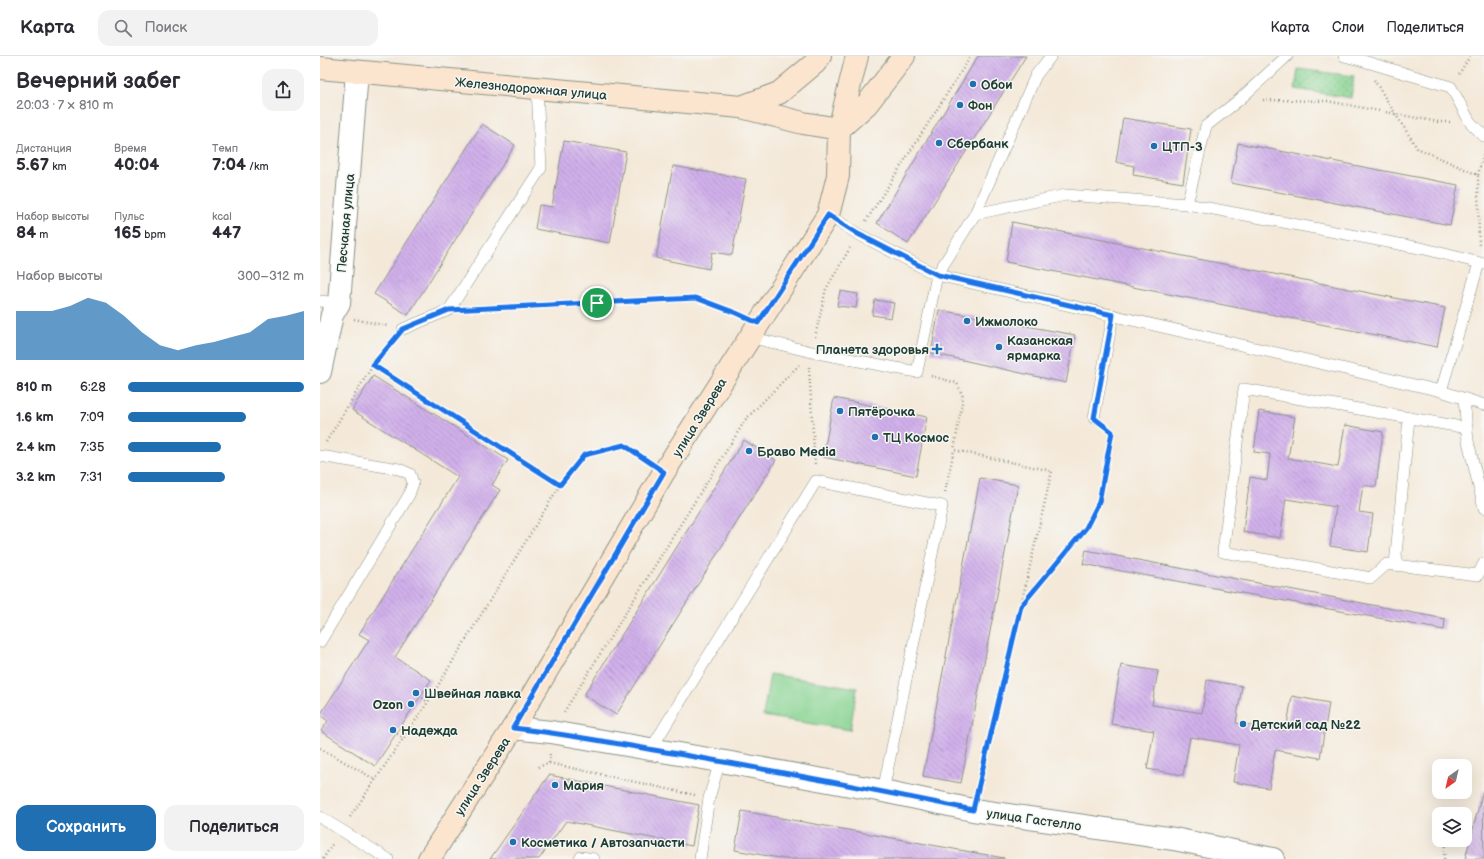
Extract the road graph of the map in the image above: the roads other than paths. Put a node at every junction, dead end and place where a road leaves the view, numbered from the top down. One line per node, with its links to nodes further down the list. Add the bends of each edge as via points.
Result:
1 (820, 56): 10 (main road, via 780,93)
2 (857, 56): 11 (main road, улица Зверева)
3 (904, 56): 11 (main road, via 867,104)
4 (1051, 56): 14 (lane, via 1036,75)
5 (1287, 56): 13 (lane, via 1240,100 1206,126)
6 (1344, 56): 12 (lane, via 1451,87 1470,122)
7 (320, 68): 8 (main road, Железнодорожная улица)
8 (357, 72): 9 (main road, Железнодорожная улица); 18 (street, Песчаная улица)
9 (537, 88): 10 (main road, Железнодорожная улица); 20 (lane, via 541,168 449,310)
10 (741, 106): 11 (main road, via 804,123)
11 (839, 129): 15 (main road, улица Зверева, via 838,176)
12 (1484, 136)
13 (1187, 204): 14 (lane, via 1066,195); 16 (lane, via 1425,249)
14 (975, 214): 17 (lane)
15 (828, 215): 17 (lane, via 858,234); 21 (main road, улица Зверева)
16 (1482, 264): 23 (lane)
17 (938, 275): 19 (lane); 21 (lane, via 917,372 812,352)
18 (330, 306): 22 (street, Песчаная улица)
19 (1113, 315): 23 (lane); 26 (lane)
20 (403, 329)
21 (754, 330): 34 (main road, улица Зверева, via 664,472)
22 (320, 372)
23 (1441, 391): 24 (lane)
24 (1464, 399): 25 (lane); 28 (lane)
25 (1484, 405)
26 (1094, 418)
27 (1409, 418): 28 (lane); 32 (lane); 32 (lane, via 1244,389 1223,552 1371,578 1387,564)
28 (1467, 428): 30 (lane)
29 (322, 451): 33 (lane, via 400,469 410,474 413,483 409,494)
30 (1484, 508)
31 (1484, 563): 32 (lane, via 1478,575)
32 (1395, 565)
33 (320, 642)
34 (513, 728): 35 (street, улица Гастелло); 40 (main road, улица Зверева)
35 (651, 749): 36 (street, улица Гастелло); 37 (lane, via 816,481 942,506)
36 (720, 761): 37 (street, улица Гастелло); 43 (lane, via 709,798)
37 (884, 792): 44 (street, улица Гастелло, via 973,810 1174,839)
38 (320, 817): 39 (lane)
39 (388, 859)
40 (429, 859)
41 (580, 859): 42 (lane)
42 (594, 859)
43 (700, 859)
44 (1273, 859)

